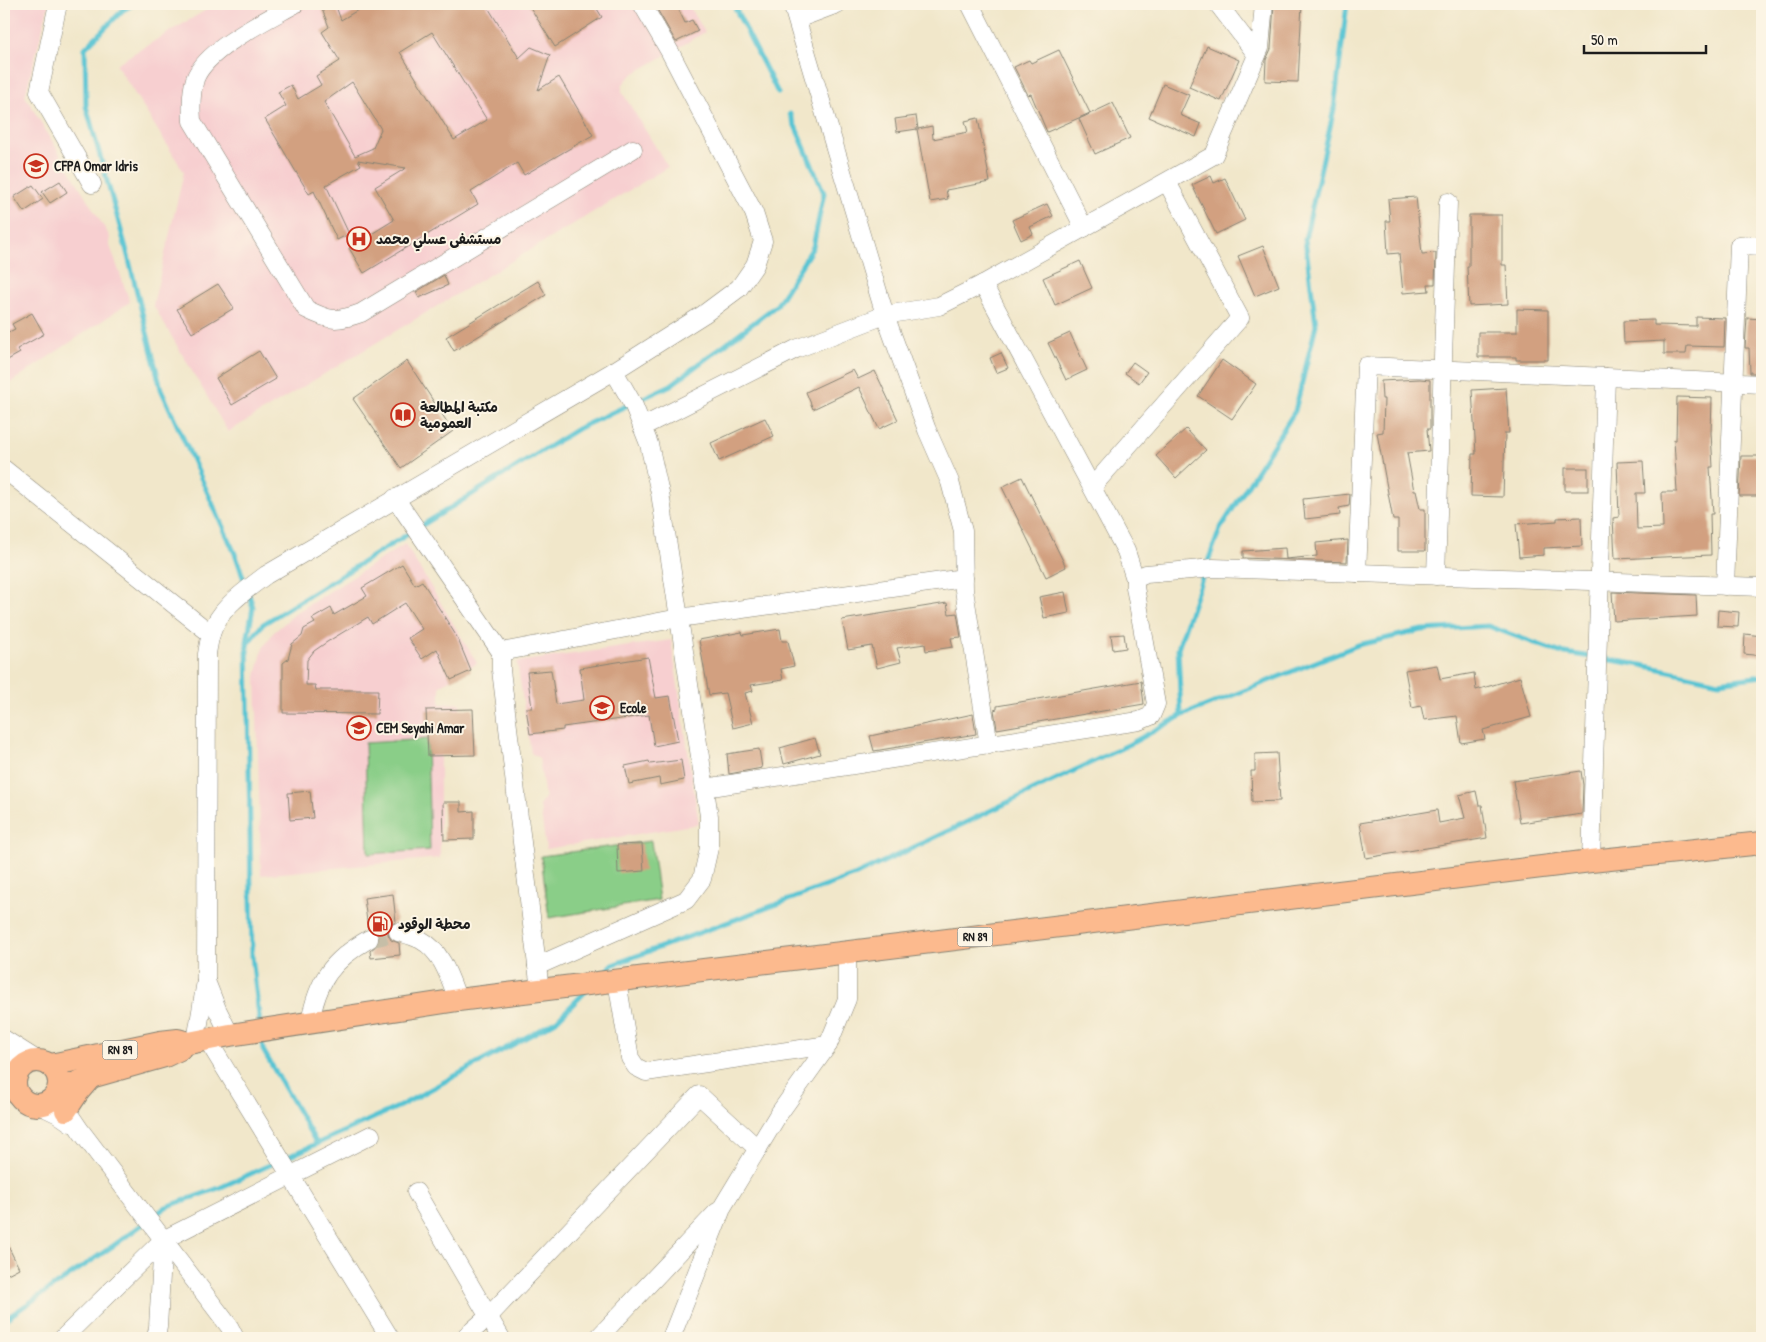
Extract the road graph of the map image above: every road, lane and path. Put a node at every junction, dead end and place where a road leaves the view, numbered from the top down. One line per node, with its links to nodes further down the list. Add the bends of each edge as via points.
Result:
1 (58, 4): 12 (street, via 39,92)
2 (295, 4): 10 (street, via 220,49 205,62 195,79 192,121 306,309 324,319 343,320 361,313)
3 (642, 4): 19 (street, via 754,213 763,241 755,265 740,288)
4 (837, 4): 8 (street)
5 (970, 4): 14 (street)
6 (1218, 4): 9 (street)
7 (1264, 4): 9 (street)
8 (795, 12): 17 (street)
9 (1257, 55): 11 (street, via 1214,155)
10 (633, 149)
11 (1167, 182): 14 (street); 25 (street, via 1240,318)
12 (92, 184)
13 (1448, 202): 18 (street)
14 (1084, 228): 16 (street)
15 (1762, 246): 21 (street, via 1738,245)
16 (983, 284): 17 (street, via 939,306); 25 (street)
17 (885, 314): 23 (street, via 796,349); 29 (street, via 950,482 963,532)
18 (1443, 370): 20 (street); 27 (street, via 1366,366); 28 (street)
19 (614, 371): 23 (street); 26 (street)
20 (1606, 377): 21 (street); 31 (street)
21 (1733, 382): 22 (street); 32 (street)
22 (1762, 384)
23 (642, 427): 34 (street, via 660,493)
24 (4, 469): 35 (street)
25 (1092, 487): 30 (street, via 1126,551)
26 (394, 498): 35 (street, via 255,583 220,616); 36 (street)
27 (1357, 573): 28 (street); 30 (street, via 1213,568 1146,574)
28 (1436, 576): 31 (street)
29 (964, 578): 34 (street); 37 (street)
30 (1135, 578): 37 (street, via 1156,704 1151,716 1139,721)
31 (1600, 582): 32 (street); 40 (street)
32 (1725, 586): 33 (street)
33 (1762, 587)
34 (679, 618): 36 (street); 38 (street)
35 (211, 634): 45 (street, via 207,654)
36 (500, 652): 44 (street)
37 (989, 745): 38 (street)
38 (704, 788): 44 (street, via 709,816 709,848 702,879 686,900)
39 (1762, 843): 40 (main road, RN 89)
40 (1591, 861): 43 (main road, RN 89)
41 (398, 932): 48 (street, via 421,940 435,952 447,971)
42 (369, 939): 49 (street, via 334,964 314,1002)
43 (847, 953): 46 (main road, RN 89); 53 (street, via 846,998)
44 (537, 966): 47 (street)
45 (206, 981): 50 (street); 52 (street)
46 (618, 981): 47 (main road, RN 89); 53 (street, via 630,1058 636,1067 646,1072)
47 (540, 990): 48 (main road, RN 89)
48 (458, 1000): 49 (main road, RN 89)
49 (310, 1023): 50 (main road, RN 89)
50 (230, 1035): 52 (main road, RN 89)
51 (4, 1039): 55 (street)
52 (197, 1041): 55 (main road, RN 89, via 160,1042); 56 (main road, RN 89, via 165,1056 91,1077 78,1092); 60 (street)
53 (828, 1045): 59 (street)
54 (4, 1046): 56 (street)
55 (44, 1062): 56 (main road, via 29,1062 22,1067); 56 (main road, via 59,1076)
56 (31, 1092): 57 (street); 57 (street)
57 (80, 1130): 63 (street)
58 (371, 1134): 60 (street)
59 (758, 1149): 62 (street); 64 (street, via 699,1095)
60 (289, 1174): 63 (street); 68 (street)
61 (416, 1192): 64 (street)
62 (723, 1206): 71 (street); 72 (street)
63 (162, 1240): 65 (street); 66 (street); 67 (street)
64 (488, 1316): 69 (street); 70 (street)
65 (63, 1338)
66 (156, 1338)
67 (236, 1338)
68 (390, 1338)
69 (464, 1338)
70 (501, 1338)
71 (598, 1338)
72 (672, 1338)

